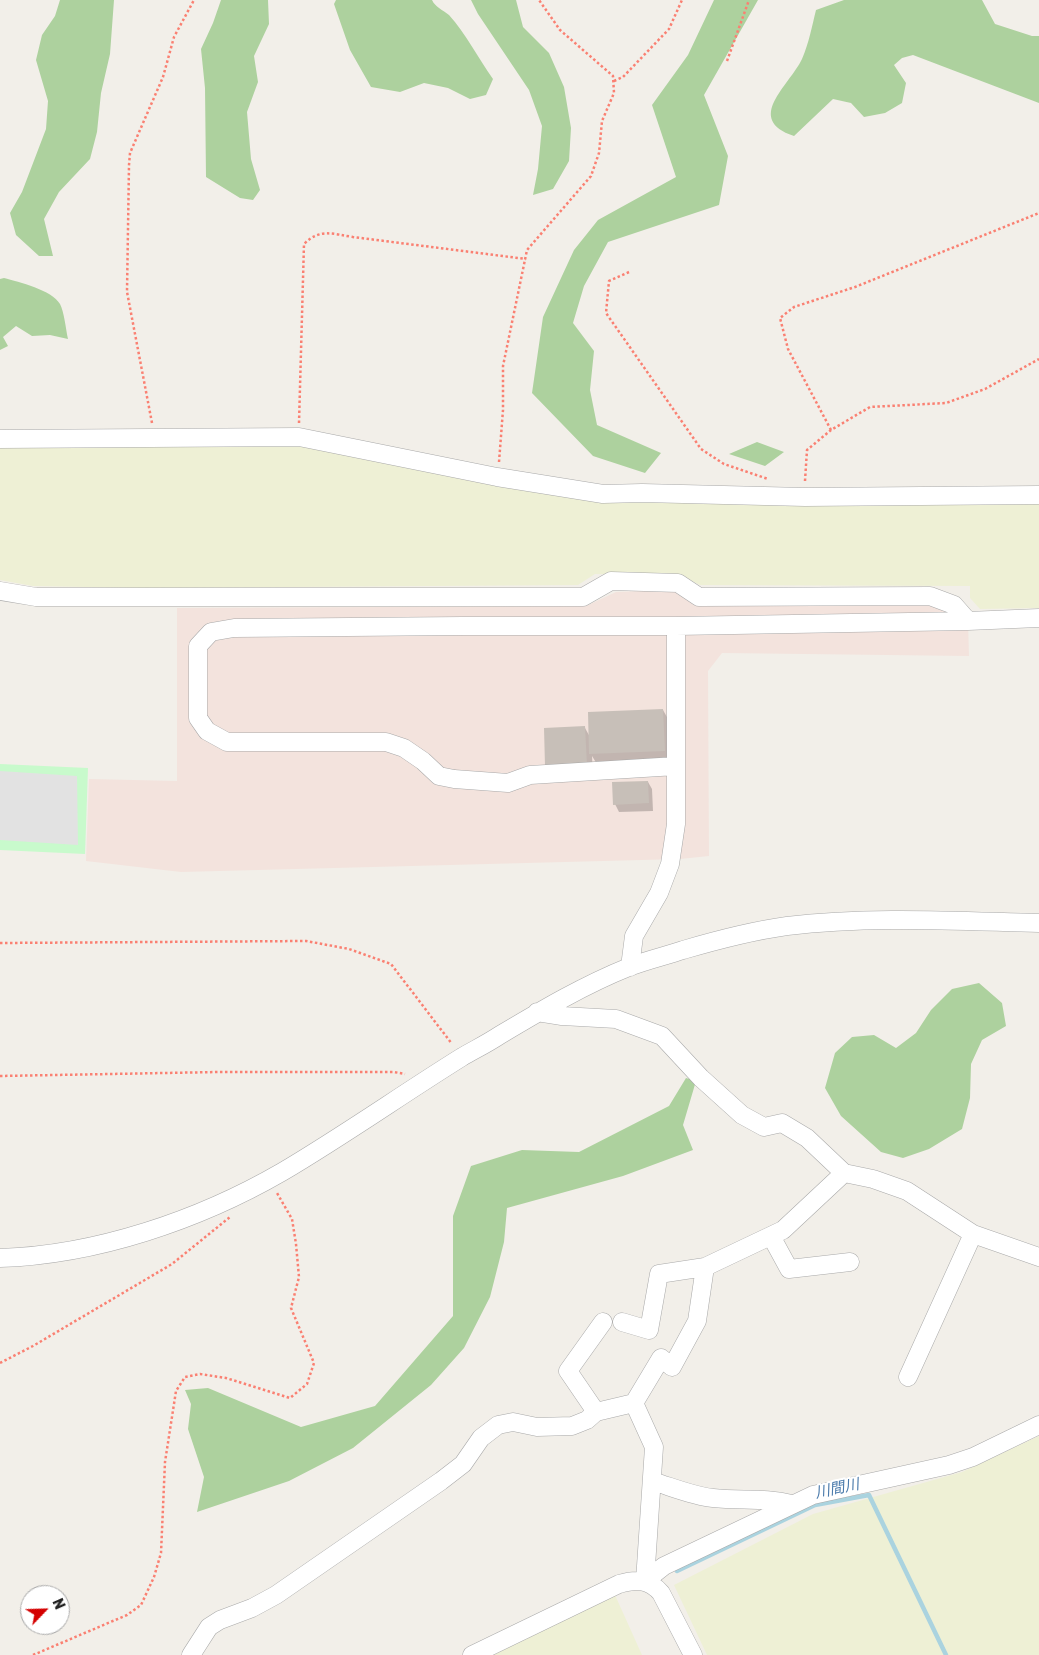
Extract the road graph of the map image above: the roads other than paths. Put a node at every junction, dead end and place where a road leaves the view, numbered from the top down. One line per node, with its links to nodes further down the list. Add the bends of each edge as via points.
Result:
1 (0, 439): 2 (street, via 299,437 497,477 603,494 805,497)
2 (1039, 495)
3 (0, 591): 5 (street, via 36,596 583,597 612,581 659,582 678,583 699,597 930,596 954,605)
4 (1039, 618): 5 (street)
5 (968, 621): 6 (street)
6 (676, 626): 7 (street); 7 (street, via 234,628 211,632 198,646 198,718 207,731 227,742 386,742 404,748 439,776 454,779 508,784 530,776)
7 (676, 766): 9 (street, via 676,824 670,864 659,893 634,936)
8 (1039, 923): 9 (street, via 901,921 786,926 728,937)
9 (630, 967): 10 (street)
10 (537, 1012): 11 (street, via 616,1019 662,1036 700,1078 742,1115 764,1127 782,1123 807,1138); 15 (street, via 240,1194 134,1236 76,1250)
11 (844, 1173): 12 (street, via 907,1191); 13 (street, via 783,1230)
12 (973, 1234): 14 (street); 20 (street)
13 (771, 1236): 16 (street, via 789,1269); 17 (street)
14 (1039, 1257)
15 (0, 1258)
16 (850, 1262)
17 (705, 1267): 19 (street, via 659,1274 649,1330); 21 (street, via 697,1321 672,1367 661,1358)
18 (604, 1322): 22 (street, via 568,1372)
19 (622, 1322)
20 (908, 1377)
21 (634, 1403): 22 (street); 24 (street, via 654,1447)
22 (596, 1412): 27 (street, via 572,1426 537,1427 513,1422 498,1425 481,1438 462,1464 441,1481 276,1595 209,1627)
23 (1039, 1425): 25 (street, via 949,1465 813,1495)
24 (652, 1482): 25 (street, via 710,1498 775,1500); 26 (street)
25 (791, 1504): 26 (street, via 664,1566)
26 (645, 1581): 28 (street, via 619,1584); 29 (street, via 655,1585 661,1593)
27 (191, 1655)
28 (472, 1655)
29 (692, 1655)

